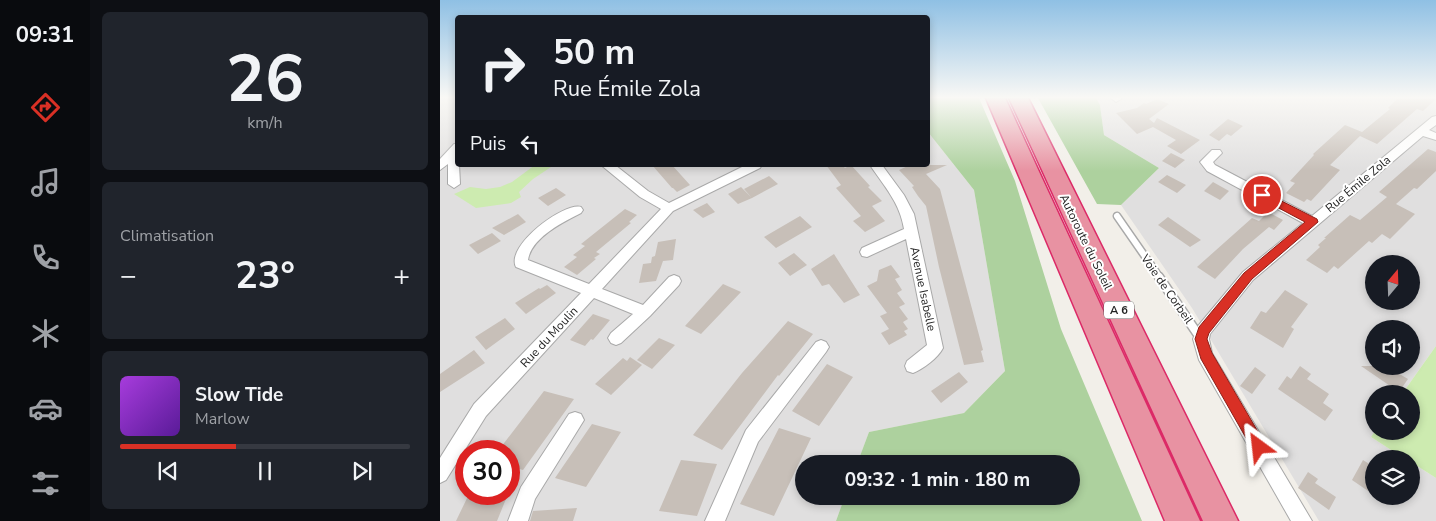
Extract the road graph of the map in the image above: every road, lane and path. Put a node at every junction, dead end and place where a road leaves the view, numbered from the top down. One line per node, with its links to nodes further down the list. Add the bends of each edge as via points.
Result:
1 (1006, 122): 31 (highway, Autoroute du Soleil / A 6)
2 (1030, 122): 32 (highway, Autoroute du Soleil / A 6)
3 (1432, 122): 4 (street, Rue Émile Zola)
4 (1422, 131): 5 (street); 17 (street, Rue Émile Zola)
5 (1436, 137)
6 (455, 150): 8 (street)
7 (1216, 153): 17 (street, via 1206,162 1211,168)
8 (440, 166)
9 (455, 167): 13 (street)
10 (610, 167): 14 (street, via 644,194)
11 (752, 167): 14 (street)
12 (877, 167): 18 (street, Avenue Isabelle, via 900,198 908,214)
13 (454, 184)
14 (669, 208): 21 (street, Rue du Moulin)
15 (577, 210): 21 (street, via 537,236 526,248 521,263)
16 (1117, 216): 24 (lane, Voie de Corbeil)
17 (1313, 222): 24 (street, Rue Émile Zola, via 1248,276 1203,331)
18 (911, 231): 19 (street, Avenue Isabelle); 26 (street, Avenue Isabelle, via 936,348)
19 (867, 252)
20 (674, 280): 22 (street)
21 (591, 292): 22 (street); 28 (street, Rue du Moulin, via 480,410)
22 (646, 312): 23 (street)
23 (616, 338)
24 (1201, 339): 33 (street, Voie de Corbeil, via 1206,355)
25 (821, 347): 30 (street, via 752,436)
26 (913, 366)
27 (575, 420): 29 (street, via 528,494)
28 (440, 474)
29 (518, 521)
30 (715, 521)
31 (1183, 521)
32 (1221, 521)
33 (1302, 521)

